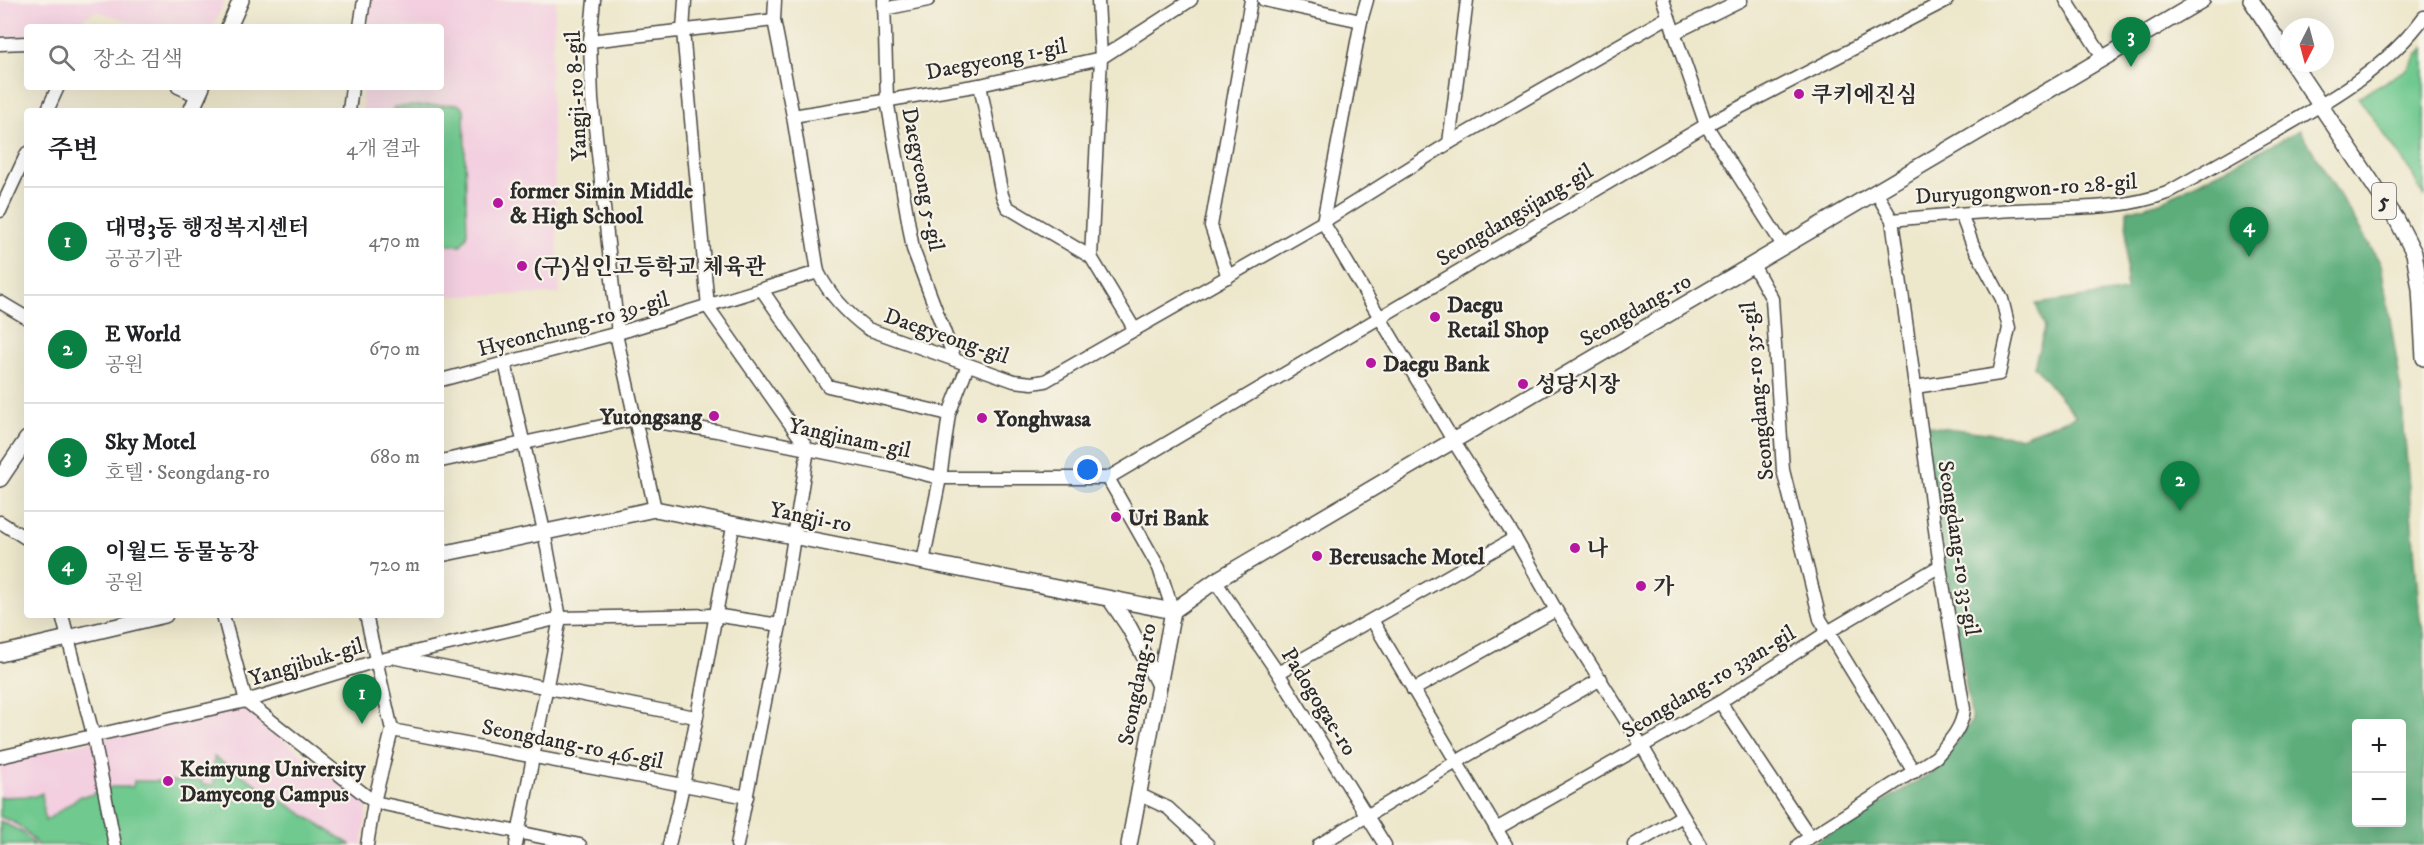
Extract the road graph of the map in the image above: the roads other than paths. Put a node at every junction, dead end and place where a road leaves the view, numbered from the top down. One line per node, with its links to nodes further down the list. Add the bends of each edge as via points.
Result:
1 (242, 0): 25 (main road)
2 (364, 0): 26 (street)
3 (594, 0): 29 (street, Yangji-ro 8-gil)
4 (685, 0): 27 (street)
5 (775, 0): 23 (street, Daegyeong-gil)
6 (928, 0): 19 (street)
7 (1098, 0): 33 (street)
8 (1191, 0): 33 (street, Daegyeong 1-gil)
9 (1251, 0): 58 (street, via 1211,226)
10 (1264, 0): 24 (street)
11 (1367, 0): 24 (street)
12 (1467, 0): 47 (street)
13 (1663, 0): 21 (street)
14 (1741, 0): 28 (street)
15 (1947, 0): 20 (street, Seongdangsijang-gil)
16 (2066, 0): 34 (street)
17 (2202, 0): 34 (main road, Seongdang-ro)
18 (2251, 0): 32 (main road)
19 (884, 4): 40 (street, Daegyeong 5-gil)
20 (1932, 4): 46 (street, Seongdangsijang-gil)
21 (1668, 17): 28 (street); 47 (street, Daegyeong-gil)
22 (2424, 17): 41 (street, Duryugongwon-ro 28-gil, via 2376,68)
23 (774, 20): 27 (street); 45 (street, Daegyeong-gil)
24 (1361, 21): 53 (street)
25 (230, 24)
26 (360, 24)
27 (683, 31): 29 (street); 61 (street)
28 (1674, 33): 46 (street)
29 (590, 41): 65 (street, Yangji-ro 8-gil, via 592,100)
30 (24, 43): 31 (street)
31 (0, 44)
32 (2280, 44)
33 (1101, 58): 36 (street, Daegyeong 1-gil); 55 (street)
34 (2104, 59): 49 (main road, Seongdang-ro)
35 (2298, 72): 41 (main road, 5)
36 (980, 85): 40 (street, Daegyeong 1-gil); 55 (street, via 1007,207)
37 (57, 90): 42 (street)
38 (352, 90): 44 (street)
39 (200, 92): 43 (main road)
40 (886, 100): 45 (street, Daegyeong 1-gil); 67 (street, Daegyeong 5-gil, via 913,249)
41 (2320, 106): 51 (street, Duryugongwon-ro 28-gil, via 2153,198 2116,205); 66 (main road, 5, via 2397,220 2414,253)
42 (48, 108)
43 (192, 108)
44 (349, 108)
45 (794, 116): 57 (street, Daegyeong-gil)
46 (1706, 125): 54 (street); 63 (street, Seongdangsijang-gil)
47 (1449, 143): 53 (street, Daegyeong-gil)
48 (24, 159): 50 (street)
49 (1876, 192): 52 (street, Seongdang-ro 33-gil); 54 (main road, Seongdang-ro)
50 (0, 211)
51 (1961, 214): 52 (street, Duryugongwon-ro 28-gil); 71 (street, via 2001,299 2010,328 1999,374)
52 (1892, 219): 71 (street, Seongdang-ro 33-gil)
53 (1323, 222): 58 (street, Daegyeong-gil); 63 (street)
54 (1784, 247): 56 (main road, Seongdang-ro)
55 (1091, 257): 64 (street)
56 (1754, 265): 74 (main road, Seongdang-ro); 104 (street, Seongdang-ro 35-gil, via 1772,299 1783,470)
57 (818, 272): 59 (street, Hyeonchung-ro 39-gil); 67 (street, Daegyeong-gil, via 839,302 868,330)
58 (1228, 277): 64 (street, Daegyeong-gil)
59 (762, 290): 61 (street, Hyeonchung-ro 39-gil); 72 (street, via 828,386)
60 (0, 302): 62 (street)
61 (708, 307): 65 (street, Hyeonchung-ro 39-gil); 77 (street)
62 (24, 316)
63 (1379, 318): 74 (street); 80 (street, Seongdangsijang-gil)
64 (1135, 330): 69 (street, Daegyeong-gil, via 1045,381 1014,381)
65 (617, 333): 68 (street, Hyeonchung-ro 39-gil); 73 (street, Yangji-ro 8-gil)
66 (2424, 358)
67 (955, 360): 69 (street, Daegyeong-gil)
68 (504, 363): 70 (street, Hyeonchung-ro 39-gil); 76 (street)
69 (968, 365): 72 (street)
70 (444, 379)
71 (1915, 387): 91 (street, Seongdang-ro 33-gil)
72 (949, 414): 79 (street)
73 (635, 419): 76 (street, Yangjinam-gil); 77 (street, Yangjinam-gil); 82 (street, Yangji-ro 8-gil)
74 (1454, 442): 88 (street); 92 (main road, Seongdang-ro)
75 (24, 443): 81 (main road)
76 (524, 443): 78 (street, Yangjinam-gil); 85 (street)
77 (808, 449): 79 (street, Yangjinam-gil); 87 (street)
78 (444, 460)
79 (940, 478): 80 (street, Yangjinam-gil); 90 (street)
80 (1108, 478): 95 (street, via 1159,567)
81 (0, 479)
82 (655, 509): 84 (main road, Yangji-ro); 85 (main road, Yangji-ro)
83 (0, 522): 86 (street)
84 (734, 523): 87 (main road, Yangji-ro); 96 (street)
85 (544, 531): 89 (main road, Yangji-ro); 101 (street)
86 (24, 536)
87 (794, 536): 90 (main road, Yangji-ro); 103 (street)
88 (1515, 538): 94 (street); 102 (street)
89 (444, 553)
90 (923, 562): 93 (main road, Yangji-ro)
91 (1940, 566): 104 (street, Seongdang-ro 33an-gil); 123 (street, Seongdang-ro 33-gil, via 1963,719 1948,744)
92 (1215, 581): 95 (main road, Seongdang-ro); 109 (street, Padogogae-ro)
93 (1110, 599): 95 (main road, Yangji-ro); 111 (main road)
94 (1556, 610): 110 (street); 113 (street)
95 (1173, 611): 111 (main road, Seongdang-ro)
96 (714, 615): 101 (street, Yangjibuk-gil); 103 (street, Yangjibuk-gil); 116 (street)
97 (63, 618): 105 (street)
98 (153, 618): 105 (main road)
99 (223, 618): 114 (street)
100 (367, 618): 108 (street)
101 (560, 618): 107 (street, Yangjibuk-gil); 112 (street)
102 (1372, 620): 109 (street); 113 (street)
103 (780, 625): 126 (street)
104 (1826, 633): 115 (street, Seongdang-ro 33an-gil); 123 (street, Seongdang-ro 35-gil)
105 (68, 639): 106 (main road); 118 (street)
106 (0, 654)
107 (391, 657): 108 (street, Yangjibuk-gil); 112 (street)
108 (376, 661): 114 (street, Yangjibuk-gil); 117 (street)
109 (1278, 673): 128 (street, Padogogae-ro)
110 (1601, 679): 119 (street); 122 (street)
111 (1159, 685): 125 (main road, Seongdang-ro)
112 (546, 688): 116 (street); 121 (street)
113 (1413, 690): 122 (street)
114 (246, 701): 118 (street, Yangjibuk-gil); 127 (street)
115 (1720, 702): 119 (street, Seongdang-ro 33an-gil); 131 (street)
116 (695, 717): 124 (street)
117 (392, 730): 121 (street, Seongdang-ro 46-gil); 127 (street)
118 (93, 734): 120 (street, Yangjibuk-gil); 133 (street)
119 (1642, 746): 129 (street); 130 (street, Seongdang-ro 33an-gil)
120 (0, 757)
121 (534, 757): 124 (street, Seongdang-ro 46-gil); 132 (street)
122 (1456, 762): 128 (street); 130 (street)
123 (1914, 772): 131 (street, Seongdang-ro 33-gil)
124 (684, 785): 126 (street, Seongdang-ro 46-gil); 136 (street)
125 (1138, 794): 138 (main road, Seongdang-ro); 139 (street, via 1168,808)
126 (747, 797): 137 (street)
127 (374, 802): 132 (street); 134 (street)
128 (1367, 815): 140 (street); 141 (street, Padogogae-ro)
129 (1682, 816): 143 (street); 144 (street)
130 (1497, 829): 142 (street)
131 (1810, 837): 145 (street, Seongdang-ro 33-gil)
132 (518, 839): 135 (street)
133 (115, 845)
134 (367, 845)
135 (580, 845)
136 (669, 845)
137 (737, 845)
138 (1129, 845)
139 (1208, 845)
140 (1319, 845)
141 (1385, 845)
142 (1506, 845)
143 (1634, 845)
144 (1700, 845)
145 (1798, 845)

